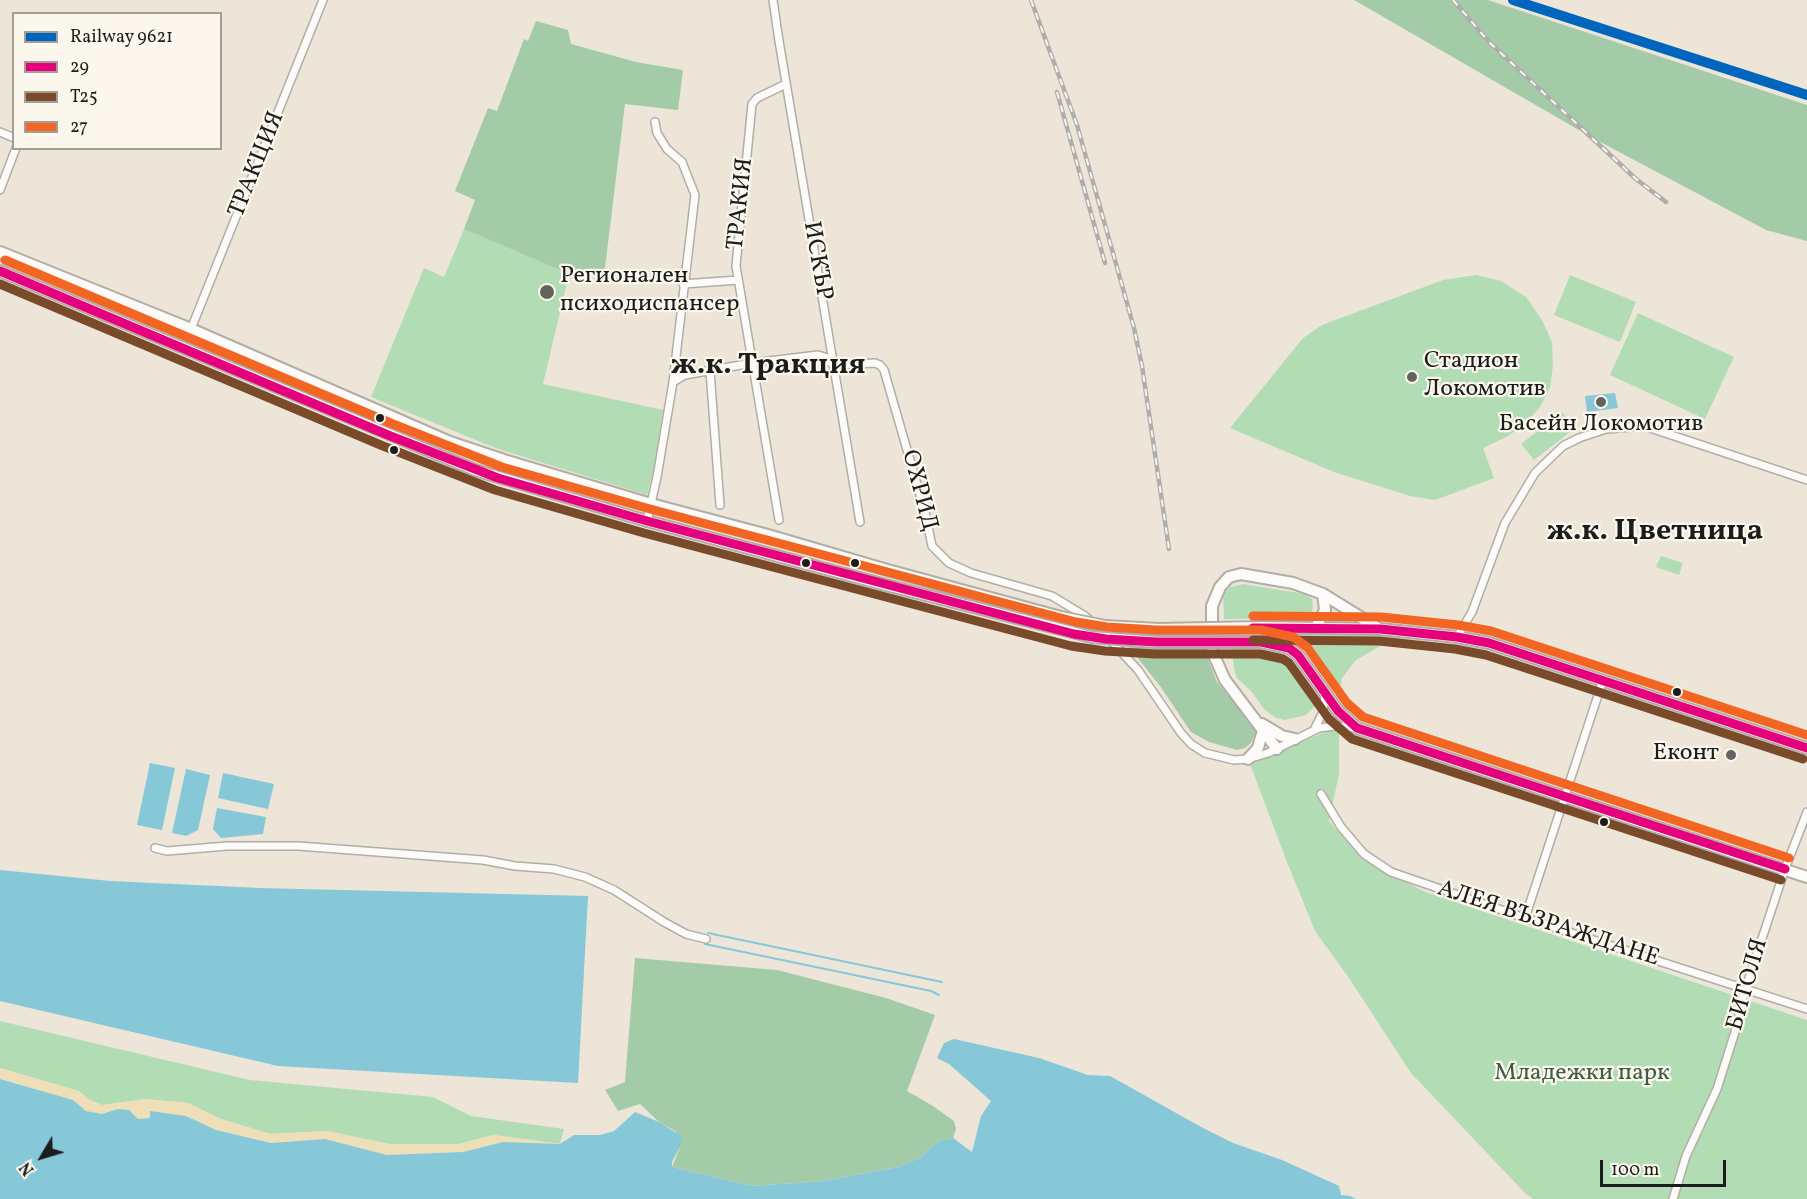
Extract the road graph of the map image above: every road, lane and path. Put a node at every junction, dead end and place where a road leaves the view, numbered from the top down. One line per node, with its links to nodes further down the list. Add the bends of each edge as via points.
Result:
1 (323, 0): 12 (street, ТРАКЦИЯ)
2 (773, 0): 3 (street, ИСКЪР)
3 (786, 84): 9 (street, ТРАКИЯ, via 752,104 736,266); 16 (street, ИСКЪР)
4 (655, 122): 10 (street, via 667,149 682,162 694,195)
5 (15, 150): 6 (street)
6 (0, 190)
7 (0, 252): 11 (main road)
8 (0, 271): 13 (main road)
9 (738, 280): 10 (street); 15 (street, ТРАКИЯ)
10 (683, 284): 18 (street)
11 (177, 323): 12 (main road); 13 (main road)
12 (191, 329): 14 (main road); 20 (main road, via 450,441)
13 (169, 341): 14 (main road)
14 (183, 347): 23 (main road, via 474,470)
15 (752, 363): 16 (street, via 818,355); 17 (street); 22 (street, ТРАКИЯ)
16 (833, 365): 24 (street, ИСКЪР); 37 (street, ОХРИД, via 875,363 884,369 932,546 949,562 971,573 1052,596 1084,616 1138,670 1191,744 1205,753)
17 (710, 371): 18 (street, via 685,375); 21 (street)
18 (673, 382): 20 (street)
19 (1807, 480): 28 (street, via 1644,426 1606,429 1579,438 1563,446 1535,473 1505,523 1472,612)
20 (651, 504): 23 (street); 26 (main road, bridge, via 1105,626)
21 (720, 505)
22 (779, 520)
23 (647, 521): 30 (main road, bridge, via 1092,637 1156,642 1261,642 1289,648)
24 (860, 522)
25 (1323, 594): 26 (main road, via 1325,610); 27 (main road); 31 (main road, via 1293,583 1241,574 1229,577 1214,596 1212,651 1225,680)
26 (1316, 627): 27 (main road)
27 (1380, 629): 28 (main road)
28 (1457, 637): 29 (main road, via 1489,643)
29 (1603, 680): 35 (main road); 39 (street)
30 (1324, 691): 32 (main road); 33 (street, via 1323,712)
31 (1260, 725): 34 (main road); 36 (main road); 37 (main road, via 1258,748)
32 (1357, 729): 33 (street, ОХРИД, via 1335,726); 39 (main road)
33 (1314, 730): 34 (street, ОХРИД)
34 (1295, 739): 36 (street, ОХРИД)
35 (1807, 748)
36 (1277, 749): 37 (street, ОХРИД)
37 (1248, 759)
38 (1321, 794): 44 (street, АЛЕЯ ВЪЗРАЖДАНЕ, via 1364,854 1391,872)
39 (1566, 797): 42 (main road); 44 (street)
40 (1807, 812): 42 (street, БИТОЛЯ)
41 (155, 848): 45 (street, via 167,851 298,846 554,869 614,890 679,930)
42 (1785, 869): 43 (main road); 46 (street, БИТОЛЯ)
43 (1807, 877)
44 (1525, 918): 46 (street, АЛЕЯ ВЪЗРАЖДАНЕ)
45 (706, 939)
46 (1745, 990): 47 (street, АЛЕЯ ВЪЗРАЖДАНЕ); 48 (street, БИТОЛЯ, via 1718,1089 1686,1156)
47 (1807, 1009)
48 (1673, 1199)

